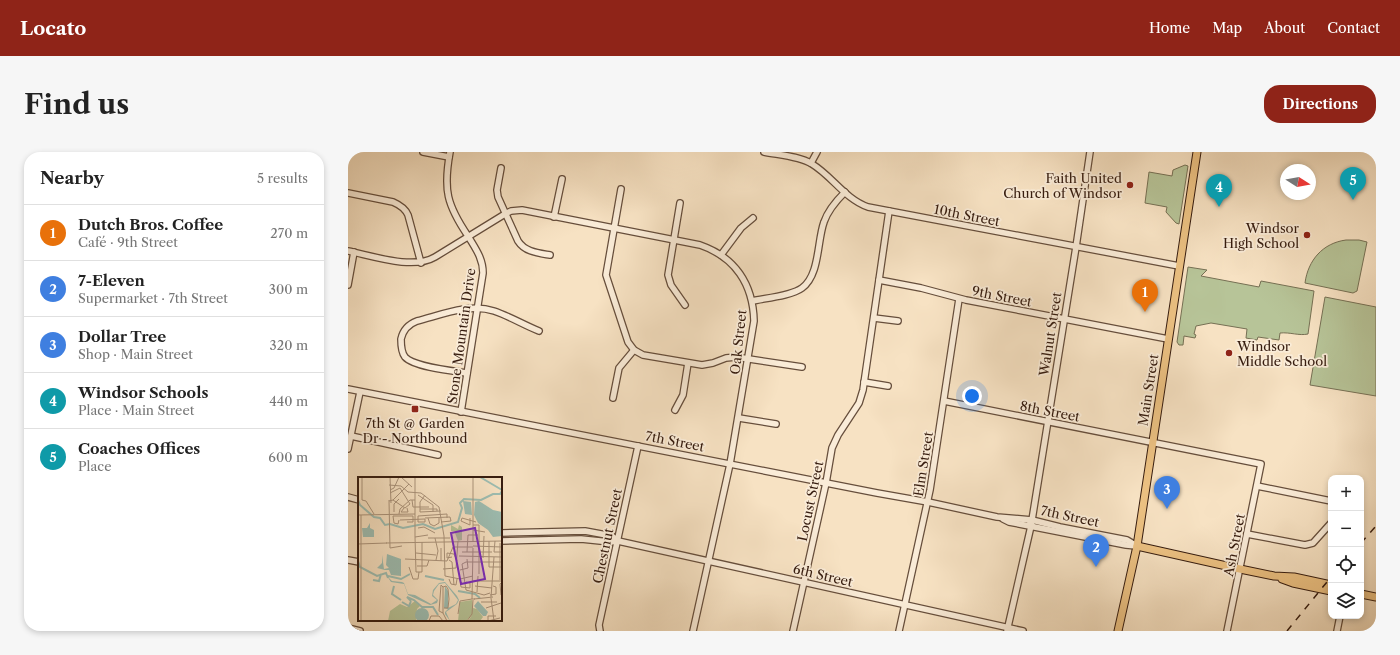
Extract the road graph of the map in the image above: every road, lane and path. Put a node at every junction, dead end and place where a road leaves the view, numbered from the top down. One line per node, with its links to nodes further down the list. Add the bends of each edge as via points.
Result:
1 (423, 152): 6 (street)
2 (764, 152): 7 (street, 10th Street)
3 (817, 152): 7 (street)
4 (1090, 152): 21 (street, Walnut Street)
5 (1197, 152): 27 (main road, Main Street)
6 (449, 154): 19 (street, Stone Mountain Drive, via 446,174 448,199 455,217)
7 (811, 163): 11 (street, 10th Street)
8 (501, 168): 15 (street, via 497,190)
9 (562, 179): 16 (street)
10 (621, 189): 18 (street)
11 (844, 192): 14 (street, 10th Street, via 854,201); 31 (street, via 824,222 814,271 806,284 788,293)
12 (348, 193): 26 (street, via 400,204 408,216)
13 (680, 203): 20 (street)
14 (889, 211): 21 (street, 10th Street); 28 (street, Locust Street)
15 (505, 214): 16 (street, Oak Street, via 522,210); 19 (street, Oak Street); 24 (street, via 521,246 527,250)
16 (554, 216): 18 (street, Oak Street)
17 (752, 218): 25 (street, via 741,228)
18 (614, 228): 20 (street, Oak Street); 39 (street, via 606,278 626,338)
19 (468, 237): 26 (street, Oak Street, via 431,260); 33 (street, Stone Mountain Drive, via 479,254 483,267)
20 (674, 240): 25 (street, Oak Street, via 700,245); 32 (street, via 668,275 671,285)
21 (1076, 247): 27 (street, 10th Street); 35 (street, Walnut Street)
22 (348, 251): 23 (street)
23 (354, 252): 26 (street, via 404,262); 29 (street)
24 (550, 255)
25 (721, 255): 31 (street, Oak Street, via 733,265 743,279)
26 (420, 262)
27 (1179, 266): 38 (main road, Main Street)
28 (879, 280): 30 (street, 9th Street); 34 (street, Locust Street)
29 (348, 285)
30 (959, 298): 35 (street, 9th Street); 49 (street, Elm Street)
31 (752, 301): 40 (street, Oak Street, via 754,321)
32 (685, 305)
33 (478, 309): 37 (street, via 495,311); 43 (street, Stone Mountain Drive); 43 (street, via 467,309 417,321 405,329 402,337 403,353 414,363)
34 (874, 318): 36 (street); 44 (street, Locust Street)
35 (1064, 319): 38 (street, 9th Street); 53 (street, Walnut Street)
36 (898, 322)
37 (539, 331)
38 (1168, 339): 56 (main road, Main Street)
39 (634, 350): 41 (street, via 645,356); 48 (street, via 619,368)
40 (748, 359): 41 (street, via 730,357 705,365); 42 (street); 52 (street, Oak Street)
41 (688, 363): 50 (street, via 683,394)
42 (802, 367)
43 (467, 374): 51 (street, Stone Mountain Drive)
44 (864, 382): 45 (street); 62 (street, Locust Street, via 858,403 834,441)
45 (888, 386)
46 (348, 389): 47 (street, 7th Street)
47 (360, 392): 51 (street, 7th Street); 55 (street)
48 (613, 398)
49 (944, 402): 53 (street, 8th Street); 67 (street, Elm Street)
50 (675, 410)
51 (461, 412): 57 (street, 7th Street)
52 (739, 418): 54 (street); 60 (street, Oak Street)
53 (1047, 421): 56 (street, 8th Street); 69 (street, Walnut Street)
54 (776, 424)
55 (351, 436): 58 (street); 59 (street)
56 (1153, 442): 61 (street, 8th Street); 75 (main road, Main Street)
57 (638, 446): 60 (street, 7th Street); 73 (street, Chestnut Street)
58 (348, 449)
59 (438, 455)
60 (730, 464): 62 (street, 7th Street); 77 (street, Oak Street)
61 (1261, 464): 63 (street, Ash Street)
62 (826, 483): 67 (street, 7th Street); 81 (street, Locust Street)
63 (1257, 486): 66 (street); 72 (street, Ash Street)
64 (348, 497): 65 (street)
65 (358, 500)
66 (1328, 500)
67 (928, 502): 68 (street, 7th Street); 86 (street, Elm Street)
68 (997, 517): 69 (street, 7th Street); 69 (street, 7th Street)
69 (1031, 523): 75 (street, 7th Street); 75 (street, 7th Street, via 1127,540); 89 (street, Walnut Street)
70 (1328, 526): 72 (street, via 1313,543 1306,546)
71 (502, 533): 73 (street, 6th Street, via 585,531 612,536)
72 (1247, 534): 79 (street, Ash Street)
73 (618, 541): 74 (street, 6th Street, via 581,539); 77 (street, 6th Street); 91 (street, Chestnut Street, via 599,625)
74 (502, 542)
75 (1137, 546): 79 (main road, 7th Street); 96 (main road, Main Street)
76 (348, 560): 78 (street)
77 (709, 561): 81 (street, 6th Street); 92 (street, Oak Street)
78 (358, 562)
79 (1240, 569): 80 (main road, 7th Street); 97 (street, Ash Street)
80 (1274, 576): 82 (main road, via 1294,577); 83 (main road)
81 (804, 583): 86 (street, 6th Street); 93 (street, Locust Street)
82 (1328, 584)
83 (1328, 590)
84 (1364, 595): 85 (main road)
85 (1376, 597)
86 (905, 605): 89 (street, 6th Street); 94 (street, Elm Street)
87 (1339, 619): 98 (street)
88 (348, 628): 90 (street)
89 (1007, 629): 95 (street, 6th Street)
90 (360, 631)
91 (600, 631)
92 (694, 631)
93 (793, 631)
94 (899, 631)
95 (1023, 631)
96 (1118, 631)
97 (1226, 631)
98 (1337, 631)

